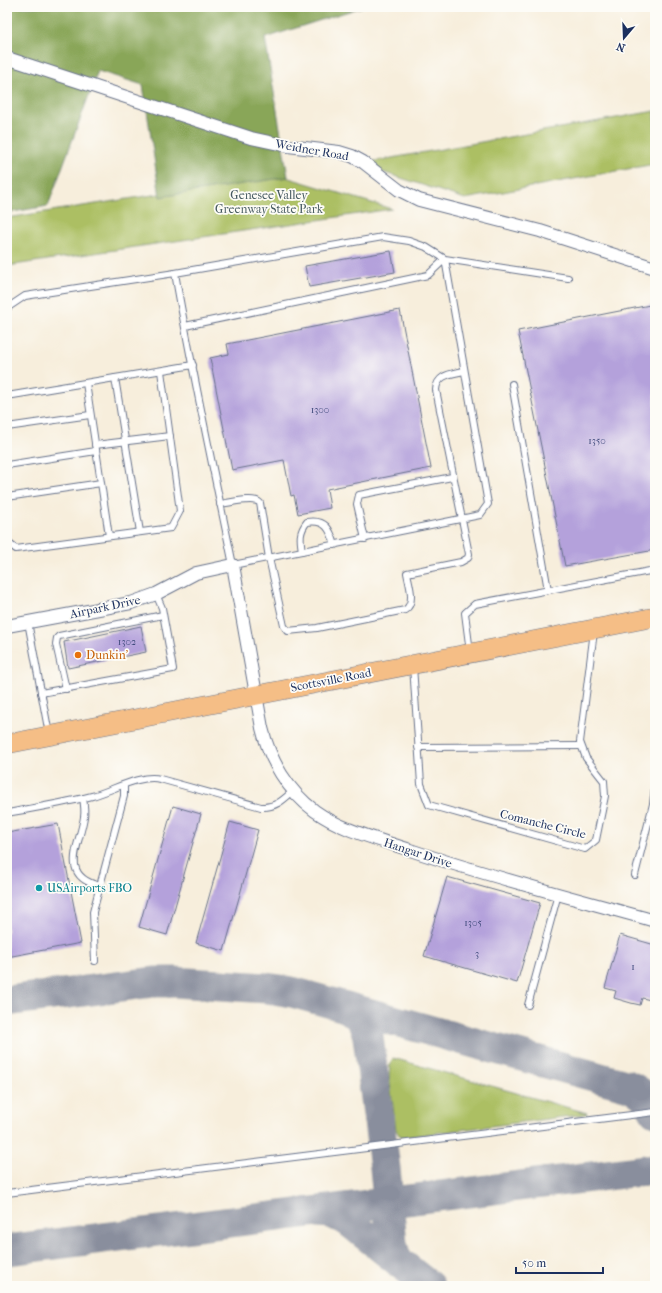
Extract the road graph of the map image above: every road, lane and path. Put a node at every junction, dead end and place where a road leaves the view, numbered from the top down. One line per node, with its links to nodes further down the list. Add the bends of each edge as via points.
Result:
1 (7, 58): 3 (street, Weidner Road, via 251,138 352,156 399,190 419,200 534,229)
2 (445, 259): 4 (lane, via 415,243 384,237); 5 (lane); 7 (lane, via 428,275); 10 (lane)
3 (655, 267)
4 (175, 273): 6 (lane, via 25,296); 7 (lane)
5 (568, 278)
6 (7, 308)
7 (185, 326): 8 (lane)
8 (193, 366): 9 (lane); 24 (lane)
9 (161, 371): 11 (lane); 17 (lane)
10 (464, 371): 21 (lane, via 442,377 436,383); 25 (lane, via 488,504 480,515)
11 (116, 378): 12 (lane); 18 (lane)
12 (86, 383): 14 (lane); 15 (lane)
13 (512, 384): 35 (lane)
14 (7, 396)
15 (90, 415): 16 (lane); 19 (lane)
16 (7, 427)
17 (170, 436): 18 (lane); 26 (lane, via 180,511 171,528)
18 (126, 441): 19 (lane); 26 (lane)
19 (95, 448): 20 (lane); 22 (lane)
20 (7, 465)
21 (452, 477): 25 (lane); 28 (lane, via 359,495 357,504)
22 (100, 483): 23 (lane); 27 (lane)
23 (7, 497)
24 (220, 504): 32 (lane, via 252,499 260,503); 33 (lane)
25 (462, 519): 28 (lane); 32 (lane, via 469,554 467,560 407,573 411,596 409,608 317,628 288,631 284,626)
26 (140, 532): 27 (lane)
27 (109, 536): 29 (lane, via 16,549)
28 (365, 539): 30 (lane)
29 (7, 542)
30 (335, 544): 31 (lane); 31 (lane, via 325,524 307,522 302,528 300,538)
31 (302, 551): 32 (lane)
32 (269, 558): 33 (lane)
33 (233, 565): 36 (street, Airpark Drive, via 190,575); 46 (street)
34 (655, 570): 35 (lane)
35 (548, 590): 42 (lane, via 475,604 465,613)
36 (156, 594): 37 (lane); 39 (street, Airpark Drive, via 122,604)
37 (163, 615): 44 (lane, via 59,636 56,644); 44 (lane, via 173,669)
38 (655, 617): 41 (main road, Scottsville Road)
39 (28, 622): 40 (street, Airpark Drive); 45 (lane)
40 (7, 626)
41 (595, 629): 42 (main road, Scottsville Road); 49 (lane)
42 (470, 653): 43 (main road, Scottsville Road)
43 (413, 664): 46 (main road, Scottsville Road); 50 (lane, Comanche Circle)
44 (66, 689): 45 (lane)
45 (41, 693): 47 (lane)
46 (256, 695): 47 (main road, Scottsville Road); 53 (street, Hangar Drive, via 267,747)
47 (49, 736): 48 (main road, Scottsville Road)
48 (7, 744)
49 (581, 746): 50 (lane); 50 (lane, Comanche Circle, via 586,758 604,781 605,796 596,840 585,849 430,805 421,784)
50 (418, 747)
51 (124, 785): 53 (lane, via 140,779 155,778 261,807 278,804); 54 (lane); 57 (lane, via 124,796)
52 (655, 787): 56 (lane)
53 (293, 791): 58 (street, Hangar Drive, via 314,811 350,830 458,866)
54 (83, 798): 55 (lane); 57 (lane, via 84,817 74,858 75,864 82,879)
55 (7, 813)
56 (635, 875)
57 (100, 886): 60 (lane, via 92,918)
58 (558, 894): 59 (street, Hangar Drive); 61 (lane)
59 (655, 921)
60 (94, 961)
61 (528, 1005)
62 (655, 1112): 63 (lane)
63 (7, 1193)

